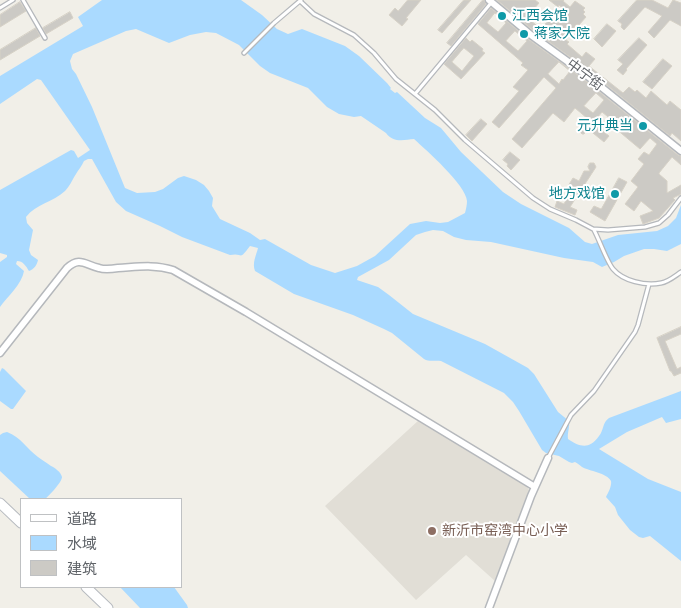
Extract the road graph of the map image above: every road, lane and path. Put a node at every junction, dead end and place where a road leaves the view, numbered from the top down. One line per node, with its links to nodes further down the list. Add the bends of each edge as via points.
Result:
1 (13, 0): 5 (lane)
2 (23, 0): 6 (lane)
3 (299, 1): 7 (lane); 8 (lane, via 314,14 354,34)
4 (490, 1): 8 (lane); 9 (street, 中宁街)
5 (0, 8)
6 (45, 38)
7 (244, 53)
8 (414, 94): 11 (lane, via 533,198)
9 (681, 151)
10 (681, 198): 11 (lane, via 664,220 654,225)
11 (593, 229): 13 (lane, via 617,273)
12 (681, 272): 13 (lane, via 670,280)
13 (649, 284): 15 (lane, via 635,332 594,391 571,415)
14 (0, 354): 16 (street, via 72,263 78,261 100,269 155,265 173,270 246,312)
15 (548, 458): 16 (street)
16 (535, 487): 21 (street)
17 (0, 503): 18 (main road)
18 (20, 522)
19 (87, 588): 20 (main road)
20 (108, 608)
21 (489, 608)

